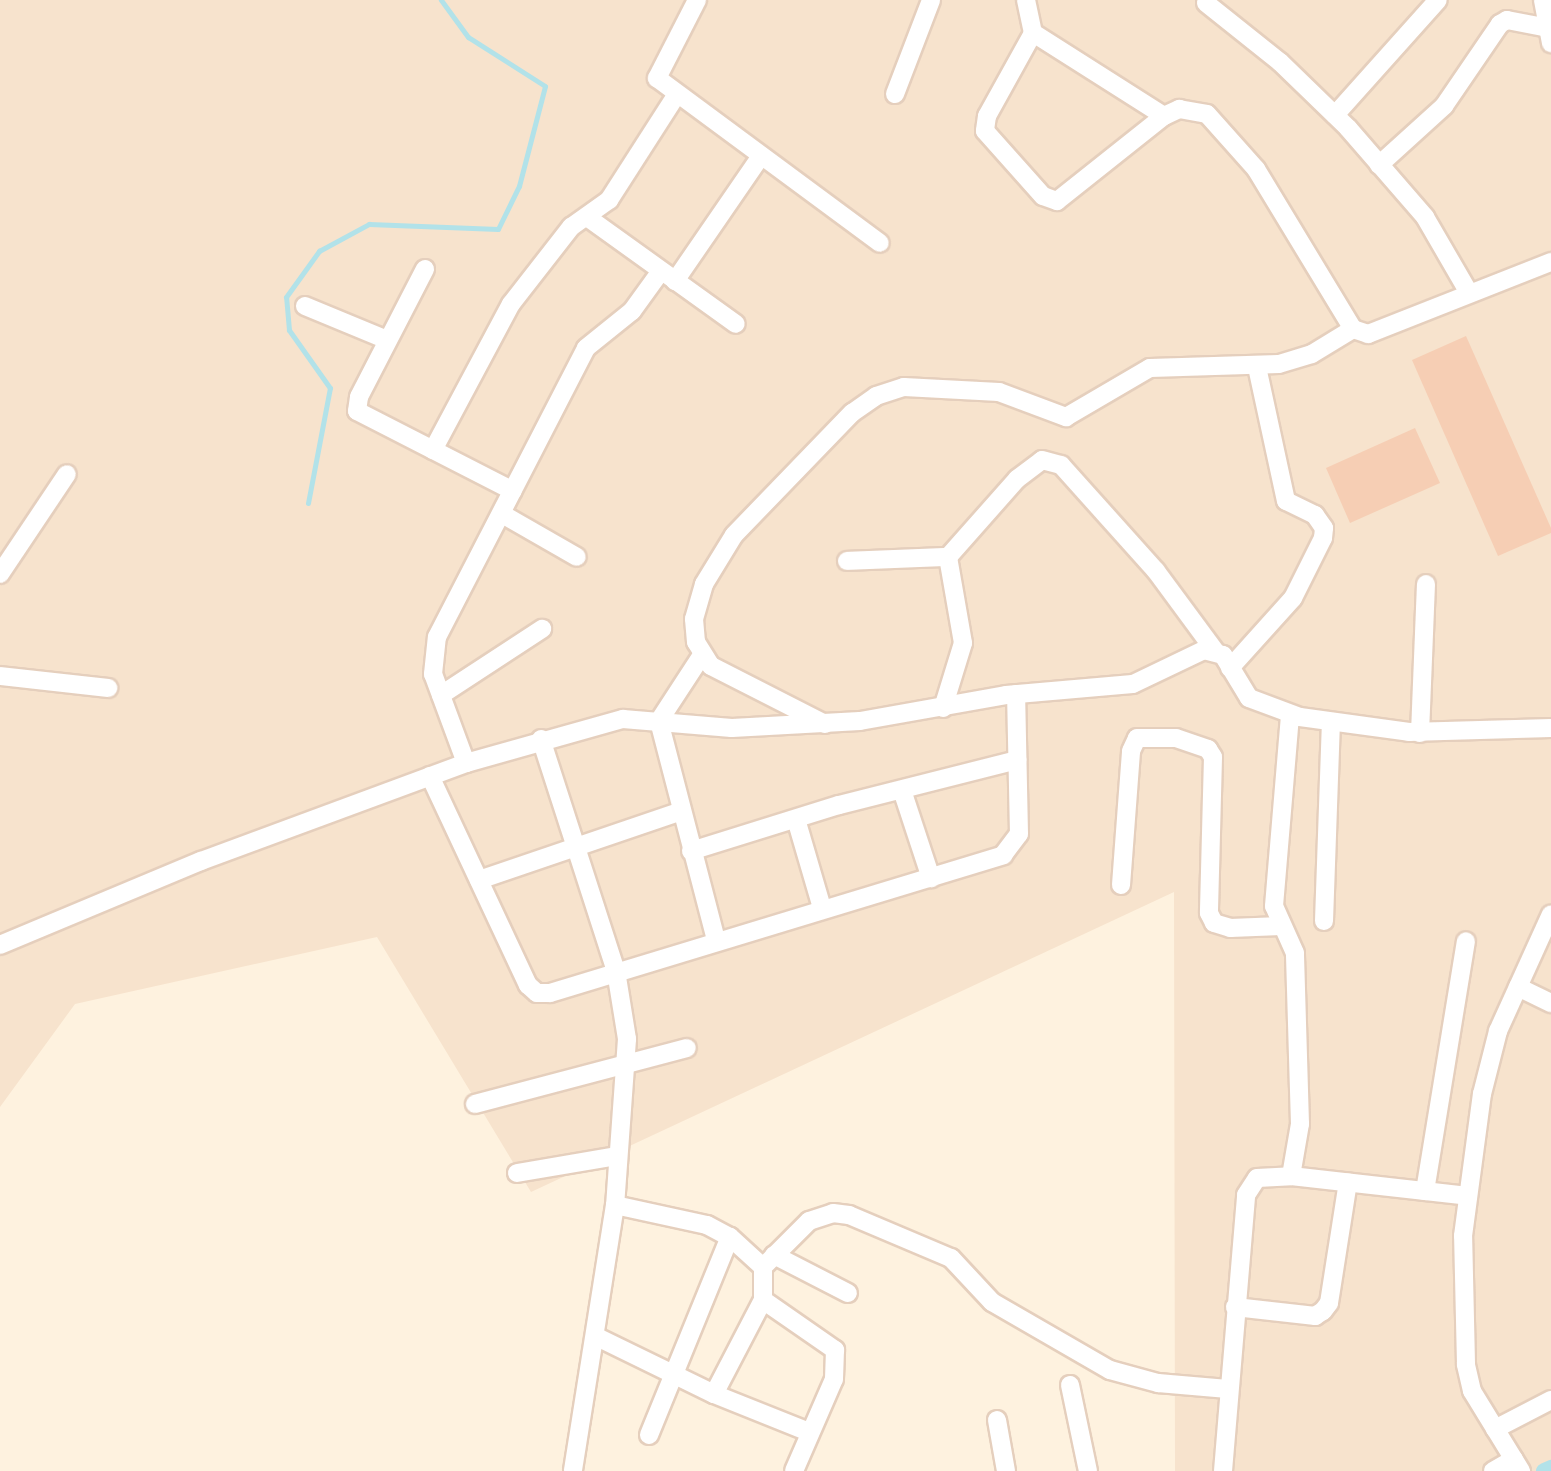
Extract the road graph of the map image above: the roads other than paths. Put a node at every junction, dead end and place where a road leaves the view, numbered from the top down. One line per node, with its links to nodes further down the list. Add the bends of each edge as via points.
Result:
1 (697, 0): 9 (street, via 656,74)
2 (931, 0): 10 (street)
3 (1026, 0): 7 (street)
4 (1543, 0): 8 (street)
5 (1206, 3): 11 (street)
6 (1428, 4): 11 (street)
7 (1033, 33): 12 (street); 12 (street, via 987,116 985,131 1043,196 1057,201)
8 (1550, 35): 14 (street, via 1507,20 1500,24 1444,106)
9 (677, 94): 13 (street); 15 (street, via 609,200)
10 (895, 94)
11 (1335, 115): 14 (street)
12 (1164, 116): 23 (street, via 1192,109 1220,127 1256,169)
13 (761, 156): 16 (street); 19 (street)
14 (1379, 165): 20 (street, via 1425,217)
15 (587, 217): 19 (street); 26 (street, via 571,227 511,304)
16 (880, 243)
17 (1551, 262): 20 (street)
18 (425, 269): 24 (street)
19 (668, 276): 22 (street); 28 (street, via 591,341)
20 (1469, 293): 23 (street, via 1384,332)
21 (305, 306): 24 (street)
22 (736, 324)
23 (1353, 329): 25 (street, via 1303,358)
24 (387, 340): 26 (street, via 357,411)
25 (1257, 367): 37 (street, via 1150,368 1066,417 999,392 904,387 876,396 852,413 734,535 696,606 695,633); 38 (street, via 1286,501 1315,515 1324,528 1293,598)
26 (433, 450): 28 (street)
27 (67, 474): 33 (street)
28 (513, 491): 29 (street)
29 (502, 514): 30 (street); 42 (street, via 433,648 433,674)
30 (577, 557)
31 (948, 557): 32 (street); 36 (street, via 1017,479 1042,460 1056,460 1156,571); 43 (street, via 963,643)
32 (847, 561)
33 (0, 574)
34 (1426, 584): 49 (street)
35 (542, 629): 42 (street)
36 (1215, 651): 38 (street); 41 (street, via 1204,650 1133,684)
37 (702, 655): 45 (street); 47 (street, via 731,677)
38 (1230, 668): 44 (street, via 1249,698)
39 (0, 676): 40 (street)
40 (108, 688)
41 (1016, 694): 43 (street); 51 (street)
42 (441, 695): 52 (street)
43 (943, 708): 47 (street)
44 (1290, 715): 46 (street); 65 (street, via 1275,878 1274,906)
45 (659, 721): 47 (street, via 732,728); 50 (street, via 623,719); 55 (street)
46 (1331, 722): 49 (street); 64 (street)
47 (826, 724)
48 (1551, 728): 49 (street)
49 (1420, 733)
50 (541, 739): 52 (street); 57 (street)
51 (1017, 760): 54 (street); 59 (street, via 1017,842 1003,855)
52 (466, 763): 53 (street)
53 (430, 776): 60 (street); 68 (street)
54 (902, 790): 56 (street); 59 (street)
55 (679, 812): 57 (street); 58 (street)
56 (796, 819): 58 (street); 62 (street)
57 (576, 847): 60 (street); 69 (street)
58 (691, 851): 66 (street)
59 (931, 878): 62 (street)
60 (479, 880): 69 (street, via 537,993)
61 (1121, 885): 65 (street, via 1131,751 1137,738 1176,738 1208,749 1213,757 1209,913 1214,923)
62 (822, 908): 66 (street)
63 (1551, 914): 70 (street)
64 (1324, 921)
65 (1281, 926): 77 (street, via 1295,953 1300,1067 1300,1124)
66 (716, 940): 69 (street)
67 (1466, 941): 79 (street)
68 (0, 945)
69 (616, 971): 73 (street)
70 (1518, 987): 71 (street); 80 (street, via 1498,1031 1482,1094)
71 (1551, 1003)
72 (687, 1048): 73 (street)
73 (628, 1061): 74 (street); 75 (street)
74 (475, 1104)
75 (618, 1156): 76 (street); 81 (street)
76 (517, 1173)
77 (1291, 1176): 78 (street); 86 (street, via 1257,1178 1246,1195)
78 (1348, 1182): 79 (street); 86 (street, via 1329,1303 1323,1311 1315,1316)
79 (1425, 1191): 80 (street)
80 (1468, 1196): 94 (street, via 1462,1290 1466,1364 1480,1409)
81 (615, 1205): 82 (street, via 707,1225); 87 (street)
82 (730, 1237): 83 (street); 88 (street)
83 (768, 1261): 84 (street); 85 (street); 90 (street, via 809,1221 833,1213 849,1215 951,1258 992,1302 1110,1370 1158,1383)
84 (848, 1293)
85 (763, 1300): 91 (street); 95 (street, via 835,1350 834,1379)
86 (1235, 1307): 90 (street)
87 (595, 1336): 88 (street); 98 (street)
88 (671, 1373): 91 (street); 96 (street)
89 (1070, 1385): 101 (street)
90 (1228, 1389): 102 (street)
91 (714, 1394): 95 (street)
92 (1551, 1400): 94 (street)
93 (997, 1420): 100 (street)
94 (1495, 1429): 97 (street)
95 (809, 1432): 99 (street)
96 (649, 1435)
97 (1518, 1464): 103 (street)
98 (573, 1471)
99 (794, 1471)
100 (1006, 1471)
101 (1088, 1471)
102 (1223, 1471)
103 (1493, 1471)

